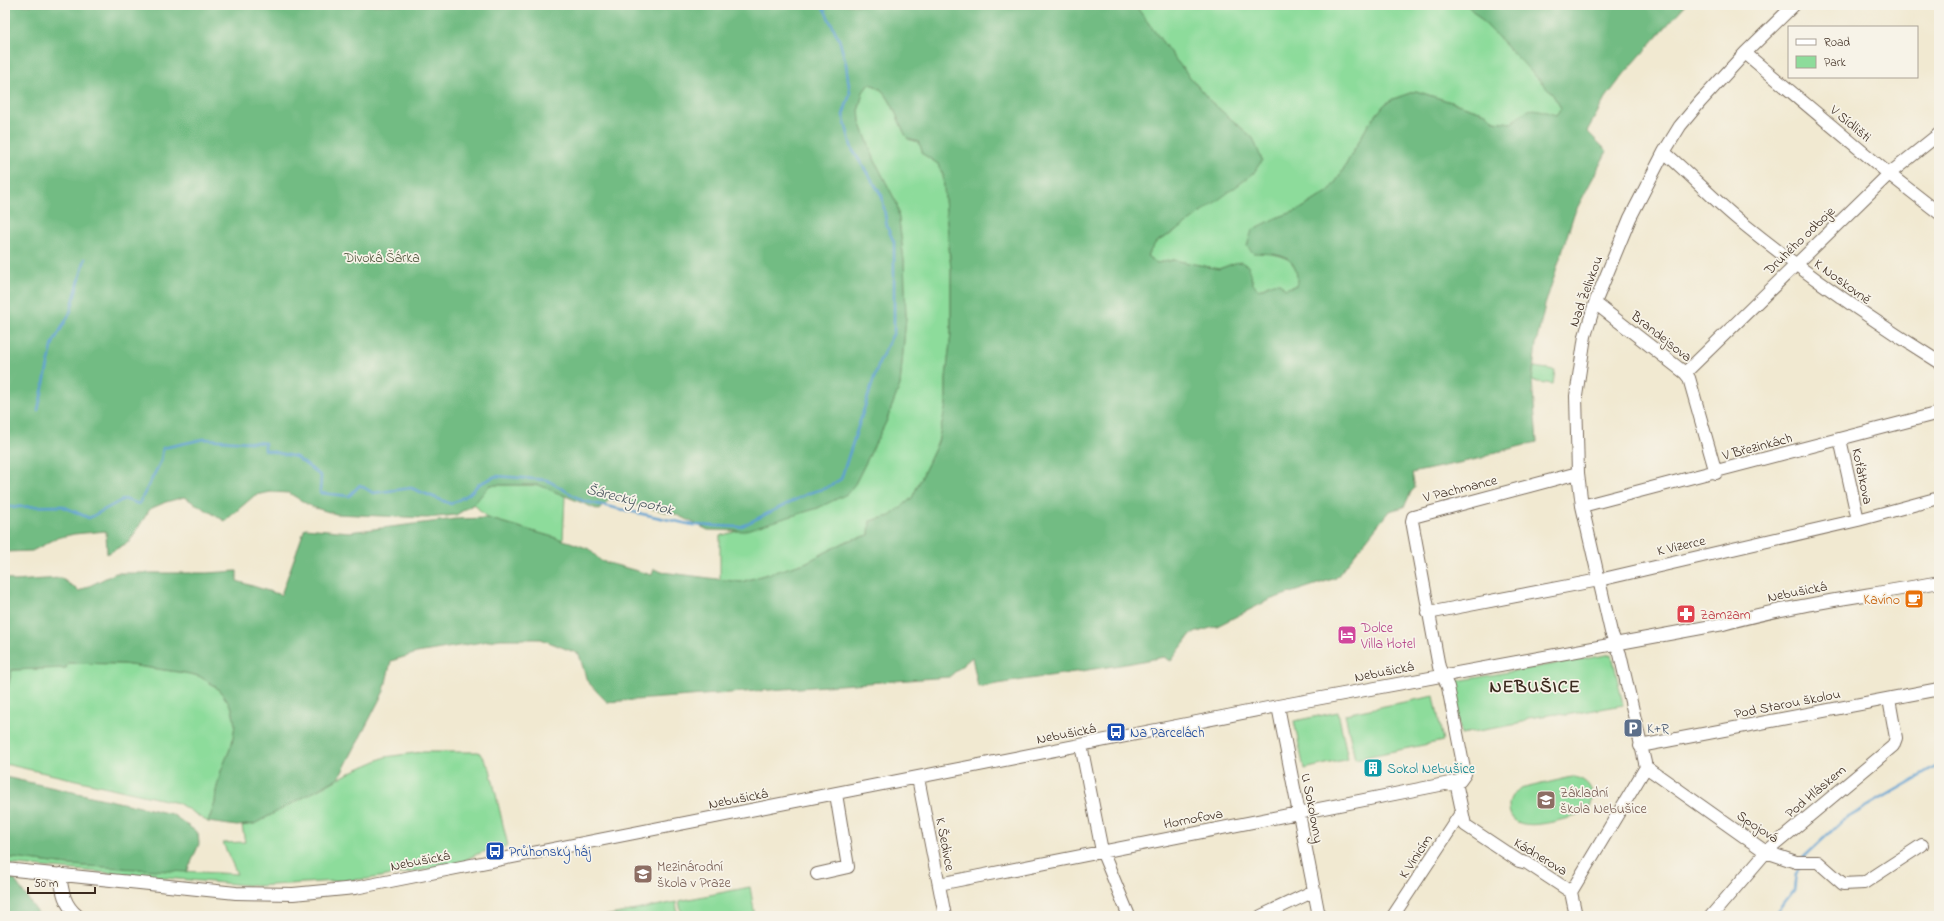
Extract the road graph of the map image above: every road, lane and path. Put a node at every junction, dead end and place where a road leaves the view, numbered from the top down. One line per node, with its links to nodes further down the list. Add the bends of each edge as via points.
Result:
1 (1794, 5): 2 (street, Nad Želivkou)
2 (1745, 53): 4 (street, Nad Želivkou, via 1680,126); 5 (street, V Sídlišti)
3 (1939, 134): 5 (street, Druhého odboje)
4 (1664, 152): 7 (street, K Noskovně, via 1739,221); 8 (street, Nad Želivkou, via 1630,218)
5 (1888, 174): 6 (street, V Sídlišti); 7 (street, Druhého odboje)
6 (1939, 213)
7 (1796, 265): 9 (street, K Noskovně, via 1864,315); 10 (street, Druhého odboje)
8 (1595, 302): 10 (street, Brandejsova); 13 (street, Nad Želivkou, via 1585,336 1576,396)
9 (1939, 362)
10 (1686, 373): 14 (street, Brandejsova)
11 (1939, 413): 12 (street, V Březinkách)
12 (1840, 439): 14 (street, V Březinkách); 17 (street, Koťátkova)
13 (1578, 473): 16 (street, Nad Želivkou); 20 (street, V Pachmance, via 1413,517)
14 (1716, 473): 16 (street, V Březinkách)
15 (1939, 498): 17 (street, K Vizerce)
16 (1582, 506): 18 (street, Nad Želivkou)
17 (1858, 520): 18 (street, K Vizerce)
18 (1599, 580): 20 (street, K Vizerce); 21 (street, Nad Želivkou)
19 (1939, 582): 21 (street, Nebušická, via 1847,596 1723,624)
20 (1428, 613): 22 (street, V Pachmance)
21 (1616, 643): 22 (street, Nebušická); 27 (street)
22 (1443, 675): 25 (street, Nebušická); 30 (street, via 1448,687 1464,774 1460,781)
23 (1939, 689): 24 (street, Pod Starou školou)
24 (1889, 699): 27 (street, Pod Starou školou); 36 (street, Pod Hláskem, via 1896,738 1893,746)
25 (1278, 706): 26 (street, Nebušická); 32 (street, U Sokolovny)
26 (1081, 745): 29 (street, Nebušická); 35 (street)
27 (1640, 746): 28 (street)
28 (1646, 767): 36 (street, Spojová); 42 (street, Kádnerova)
29 (918, 778): 31 (street, Nebušická); 40 (street, K Šedivce)
30 (1453, 782): 32 (street, Hornofova); 33 (street, Kádnerova, via 1457,787)
31 (836, 794): 38 (street, Nebušická, via 355,888 293,894 236,893); 39 (street, via 848,868)
32 (1299, 812): 35 (street, Hornofova); 41 (street, U Sokolovny)
33 (1461, 812): 42 (street, Kádnerova, via 1467,827); 48 (street, K Vinicím)
34 (1922, 845): 36 (street, Spojová, via 1864,883 1843,884 1818,862 1796,862)
35 (1102, 851): 40 (street, Hornofova); 45 (street)
36 (1766, 852): 50 (street, Pod Hláskem)
37 (5, 869): 38 (street, Nebušická)
38 (60, 874): 43 (street, via 62,894 70,910)
39 (817, 874)
40 (939, 884): 44 (street, K Šedivce)
41 (1314, 891): 46 (street); 47 (street, U Sokolovny)
42 (1572, 892): 49 (street)
43 (78, 916)
44 (945, 916)
45 (1129, 916)
46 (1260, 916)
47 (1319, 916)
48 (1393, 916)
49 (1576, 916)
50 (1711, 916)

